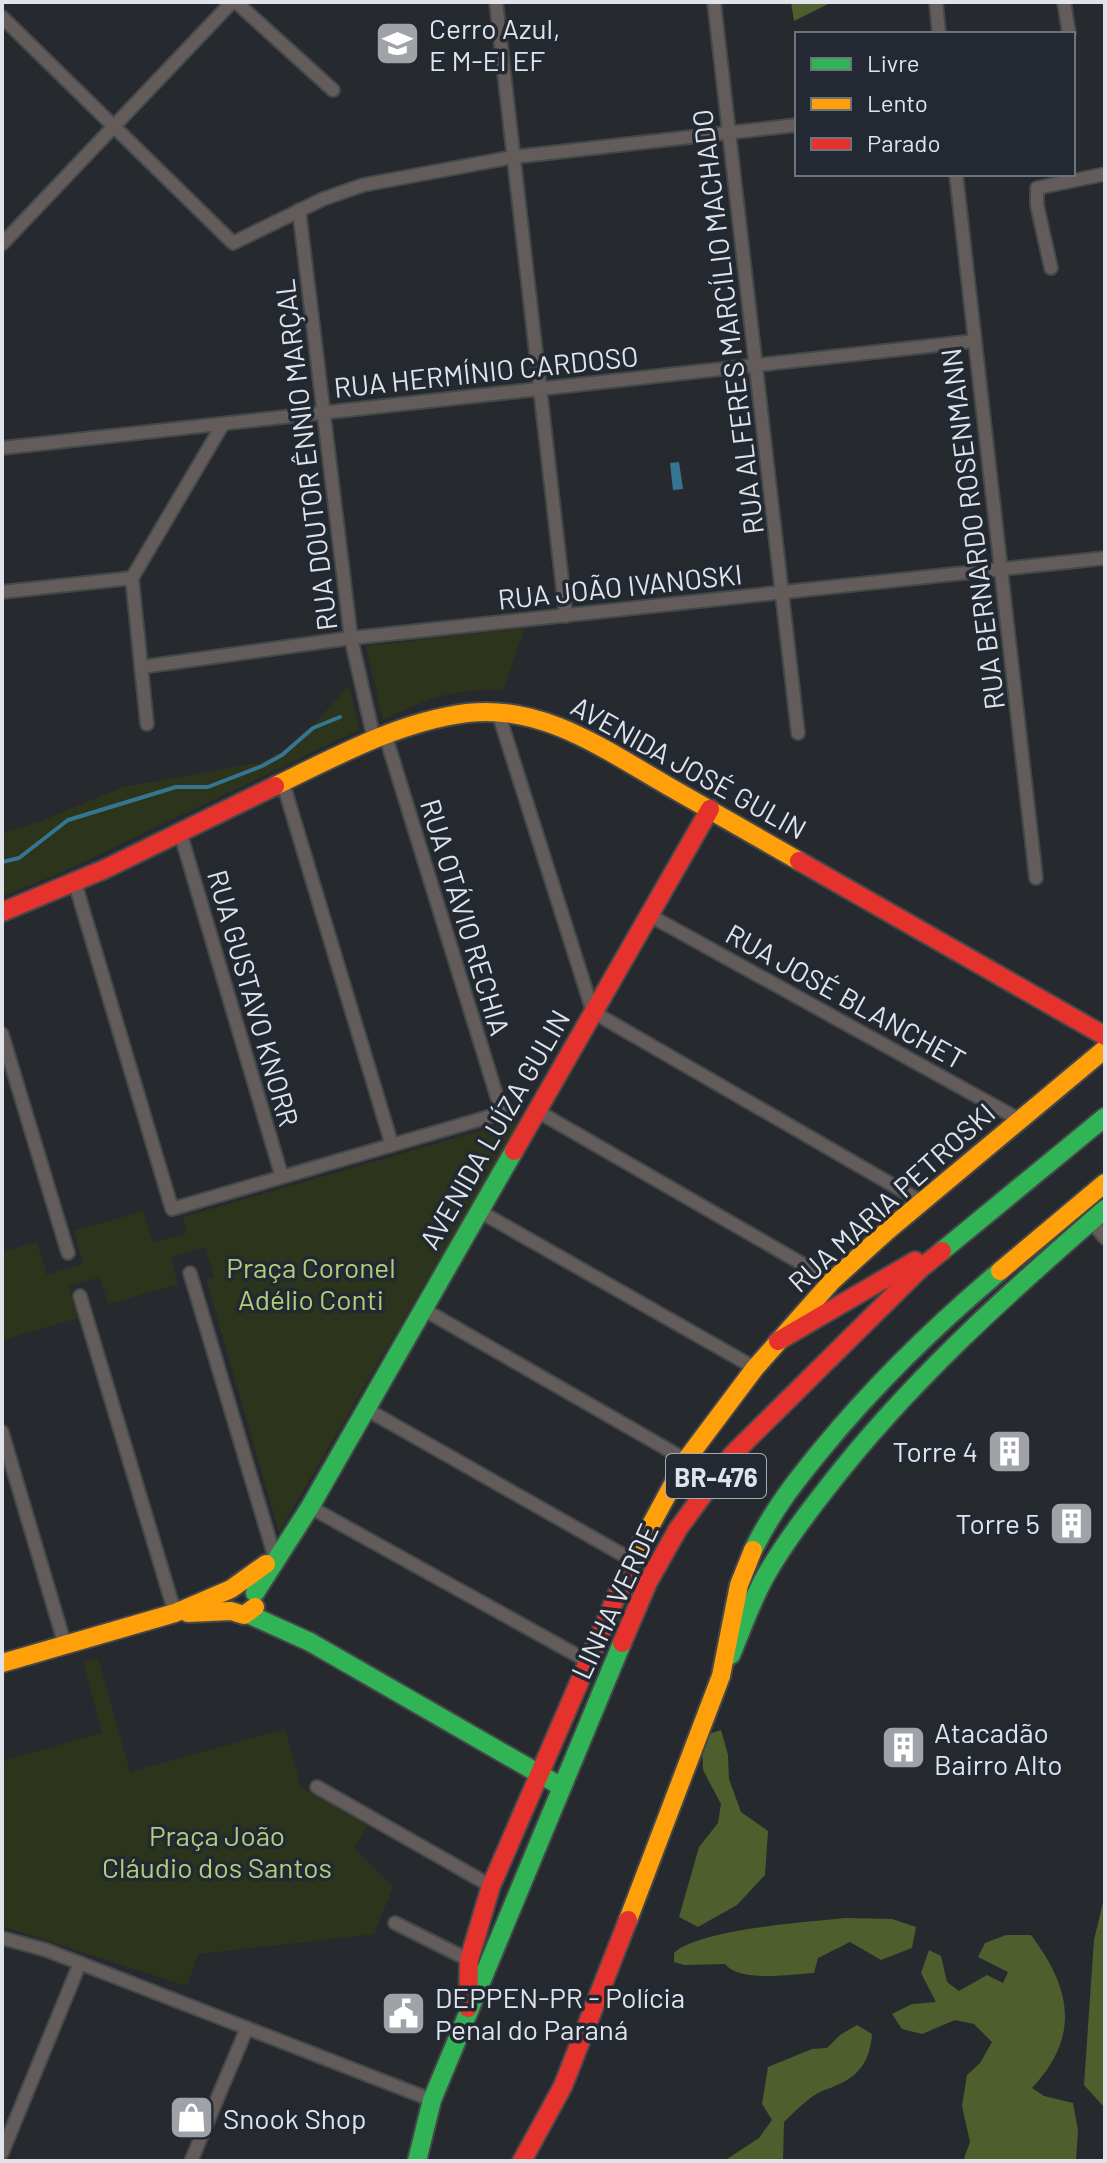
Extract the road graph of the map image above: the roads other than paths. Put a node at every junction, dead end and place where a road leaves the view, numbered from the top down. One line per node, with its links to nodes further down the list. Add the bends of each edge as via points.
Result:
1 (234, 2): 9 (street); 11 (street)
2 (496, 2): 13 (street)
3 (714, 2): 12 (street, RUA ALFERES MARCÍLIO MACHADO)
4 (936, 2): 7 (street)
5 (1064, 2): 8 (street)
6 (2, 17): 11 (street)
7 (939, 32)
8 (1069, 32)
9 (333, 90)
10 (795, 125): 12 (street)
11 (114, 126): 16 (street, via 233,243); 17 (street)
12 (729, 133): 13 (street); 20 (street, RUA ALFERES MARCÍLIO MACHADO)
13 (513, 157): 16 (street, via 363,185); 21 (street)
14 (1105, 174): 18 (street, via 1037,188)
15 (956, 176): 19 (street, RUA BERNARDO ROSENMANN)
16 (299, 210): 22 (street, RUA DOUTOR ÊNNIO MARÇAL)
17 (2, 244)
18 (1051, 268)
19 (975, 341): 20 (street, RUA HERMÍNIO CARDOSO); 26 (street, RUA BERNARDO ROSENMANN)
20 (756, 365): 21 (street, RUA HERMÍNIO CARDOSO); 29 (street, RUA ALFERES MARCÍLIO MACHADO)
21 (540, 389): 22 (street, RUA HERMÍNIO CARDOSO); 30 (street)
22 (324, 413): 23 (street, RUA HERMÍNIO CARDOSO); 31 (street, RUA DOUTOR ÊNNIO MARÇAL)
23 (223, 424): 24 (street, RUA HERMÍNIO CARDOSO); 27 (street)
24 (2, 448)
25 (1105, 558): 26 (street, RUA JOÃO IVANOSKI)
26 (1001, 569): 29 (street, RUA JOÃO IVANOSKI); 40 (street, RUA BERNARDO ROSENMANN)
27 (132, 578): 28 (street); 32 (street)
28 (2, 592)
29 (782, 592): 30 (street, RUA JOÃO IVANOSKI); 35 (street, RUA ALFERES MARCÍLIO MACHADO)
30 (566, 616): 31 (street, RUA JOÃO IVANOSKI)
31 (351, 638): 32 (street, RUA JOÃO IVANOSKI); 36 (street, RUA DOUTOR ÊNNIO MARÇAL)
32 (141, 667): 34 (street)
33 (498, 712): 36 (main road, AVENIDA JOSÉ GULIN, via 433,719); 38 (main road, AVENIDA JOSÉ GULIN, via 565,728); 44 (street)
34 (147, 724)
35 (798, 733)
36 (379, 737): 37 (main road, AVENIDA JOSÉ GULIN); 51 (street, RUA OTÁVIO RECHIA, via 502,1113)
37 (283, 783): 39 (main road, AVENIDA JOSÉ GULIN); 51 (street)
38 (710, 809): 43 (main road, AVENIDA LUÍZA GULIN); 46 (main road, AVENIDA JOSÉ GULIN)
39 (180, 832): 41 (main road, AVENIDA JOSÉ GULIN); 52 (street, RUA GUSTAVO KNORR)
40 (1036, 878)
41 (75, 883): 42 (main road, AVENIDA JOSÉ GULIN); 52 (street, via 172,1209)
42 (2, 912)
43 (649, 915): 44 (main road, AVENIDA LUÍZA GULIN); 50 (street, RUA JOSÉ BLANCHET)
44 (593, 1012): 48 (main road, AVENIDA LUÍZA GULIN); 54 (street)
45 (2, 1034): 59 (street)
46 (1105, 1036)
47 (1105, 1049): 50 (main road, RUA MARIA PETROSKI)
48 (537, 1111): 55 (main road, AVENIDA LUÍZA GULIN); 61 (street)
49 (1105, 1117): 57 (main road, LINHA VERDE / BR-476)
50 (1020, 1120): 54 (main road, RUA MARIA PETROSKI)
51 (392, 1145): 52 (street)
52 (282, 1177)
53 (1105, 1183): 77 (main road, BR-476, via 938,1323 862,1400 778,1503 739,1585)
54 (922, 1202): 61 (main road, RUA MARIA PETROSKI)
55 (479, 1211): 63 (main road, AVENIDA LUÍZA GULIN); 65 (street)
56 (1098, 1215): 58 (street); 77 (main road, via 915,1386 833,1482 769,1570)
57 (965, 1232): 64 (main road); 80 (main road, LINHA VERDE / BR-476, via 847,1339 733,1454 699,1500 648,1582)
58 (1105, 1238)
59 (68, 1253)
60 (190, 1273): 70 (street)
61 (832, 1281): 64 (main road, RUA MARIA PETROSKI)
62 (80, 1296): 73 (street)
63 (423, 1309): 66 (main road, AVENIDA LUÍZA GULIN); 68 (street)
64 (778, 1341): 65 (main road, RUA MARIA PETROSKI)
65 (755, 1368): 68 (main road, RUA MARIA PETROSKI)
66 (366, 1409): 69 (main road, AVENIDA LUÍZA GULIN); 71 (street)
67 (2, 1432): 74 (street)
68 (686, 1460): 71 (main road, RUA MARIA PETROSKI)
69 (310, 1507): 70 (main road, AVENIDA LUÍZA GULIN); 75 (street)
70 (275, 1558): 72 (main road, AVENIDA LUÍZA GULIN)
71 (632, 1560): 75 (main road, RUA MARIA PETROSKI)
72 (243, 1599): 73 (main road); 78 (main road)
73 (175, 1613): 74 (main road)
74 (65, 1645): 76 (main road)
75 (589, 1662): 78 (main road, RUA MARIA PETROSKI)
76 (2, 1663)
77 (721, 1676): 93 (main road, BR-476, via 563,2086)
78 (540, 1774): 80 (main road); 81 (main road, RUA MARIA PETROSKI)
79 (317, 1787): 81 (street)
80 (562, 1787): 86 (main road, LINHA VERDE / BR-476)
81 (491, 1886): 84 (main road, RUA MARIA PETROSKI)
82 (395, 1923): 84 (street)
83 (2, 1938): 85 (street)
84 (469, 1960): 86 (main road, RUA MARIA PETROSKI)
85 (80, 1963): 87 (street); 89 (street)
86 (468, 2015): 88 (main road, LINHA VERDE / BR-476)
87 (247, 2028): 88 (street); 90 (street)
88 (432, 2100): 91 (main road); 92 (main road, LINHA VERDE / BR-476)
89 (2, 2153)
90 (191, 2161)
91 (409, 2161)
92 (417, 2161)
93 (522, 2161)

